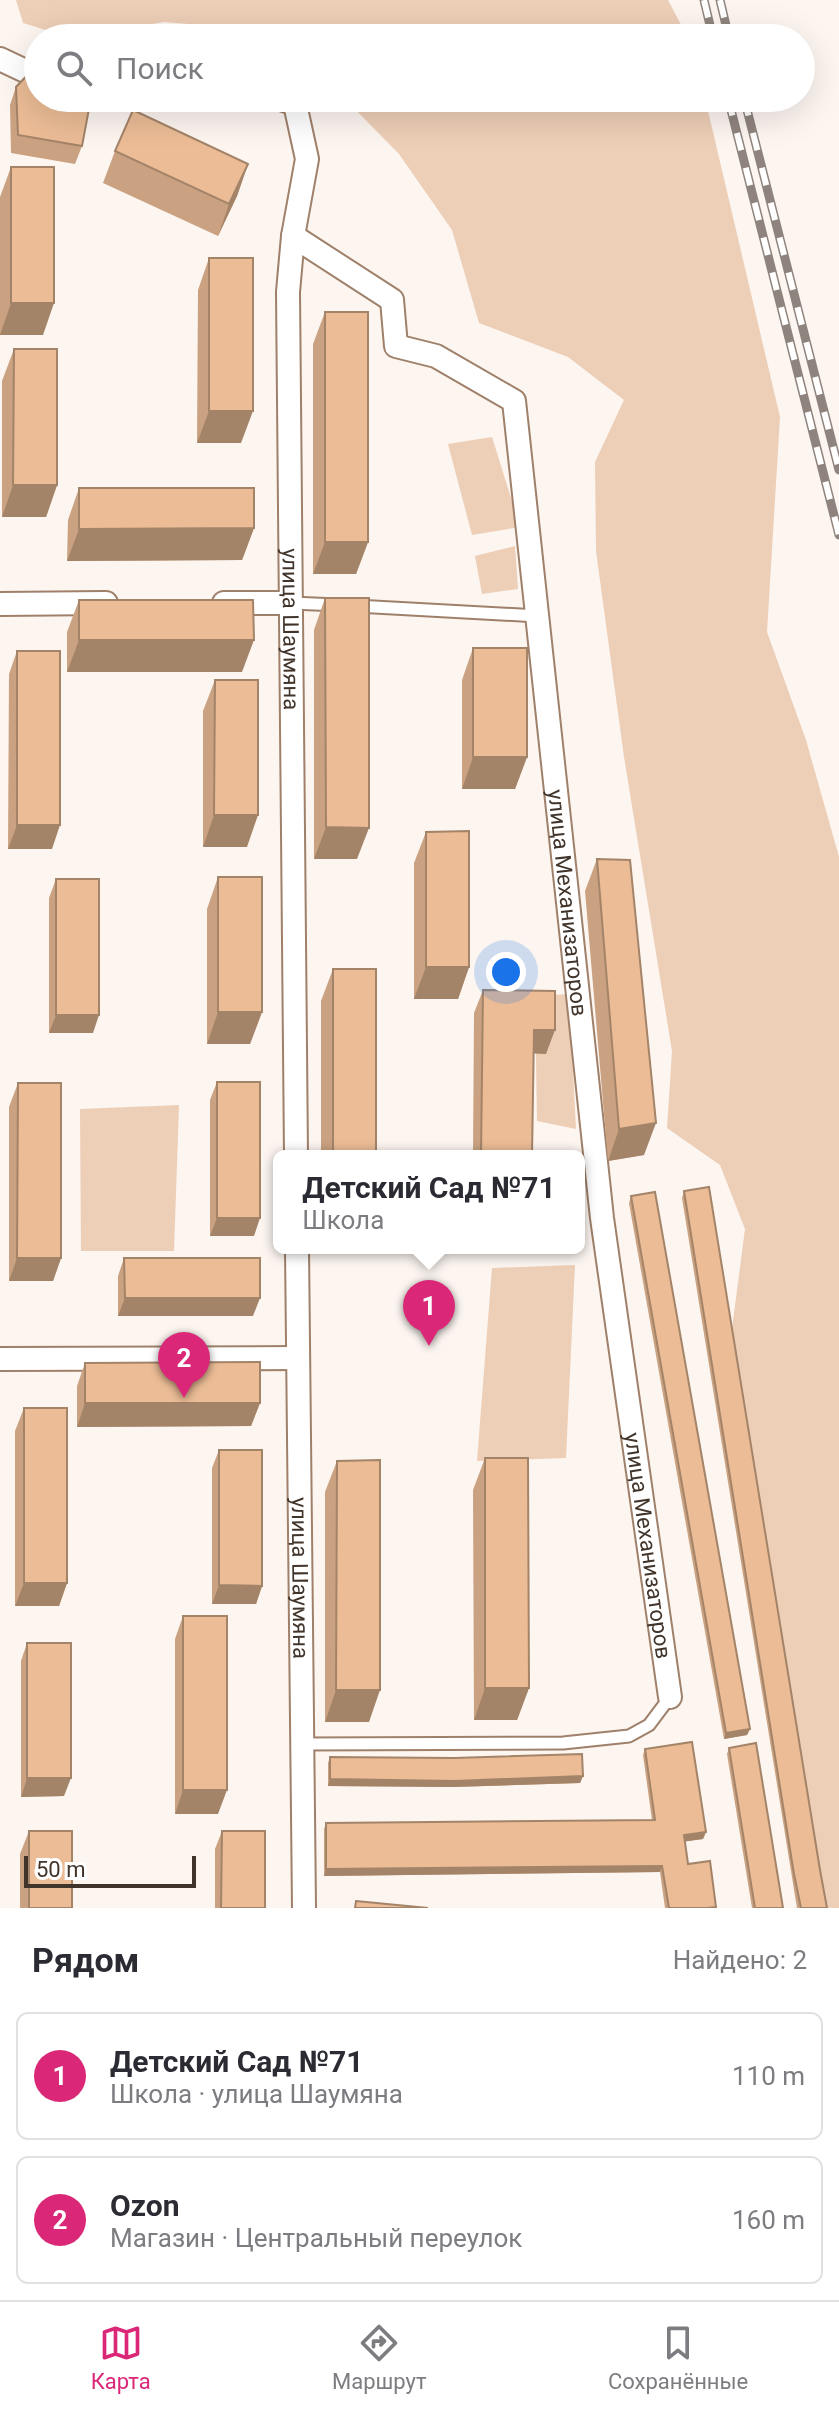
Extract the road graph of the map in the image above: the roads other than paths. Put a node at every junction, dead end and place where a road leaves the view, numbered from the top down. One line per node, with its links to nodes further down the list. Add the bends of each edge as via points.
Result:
1 (0, 59): 2 (street)
2 (24, 70)
3 (291, 112): 4 (street, улица Шаумяна, via 307,159)
4 (293, 236): 7 (street, улица Шаумяна, via 288,292); 9 (street, улица Механизаторов, via 392,300 396,346 436,356 514,401)
5 (123, 603): 8 (street)
6 (199, 603): 7 (street)
7 (291, 603): 9 (lane); 10 (street, улица Шаумяна)
8 (0, 604)
9 (538, 616): 14 (street, улица Механизаторов, via 602,1218)
10 (296, 1150)
11 (297, 1254): 12 (street, улица Шаумяна)
12 (298, 1358): 13 (street); 15 (street, улица Шаумяна)
13 (0, 1359)
14 (670, 1697): 15 (lane, via 649,1725 629,1736 563,1743)
15 (302, 1744): 16 (street, улица Шаумяна)
16 (304, 1908)

